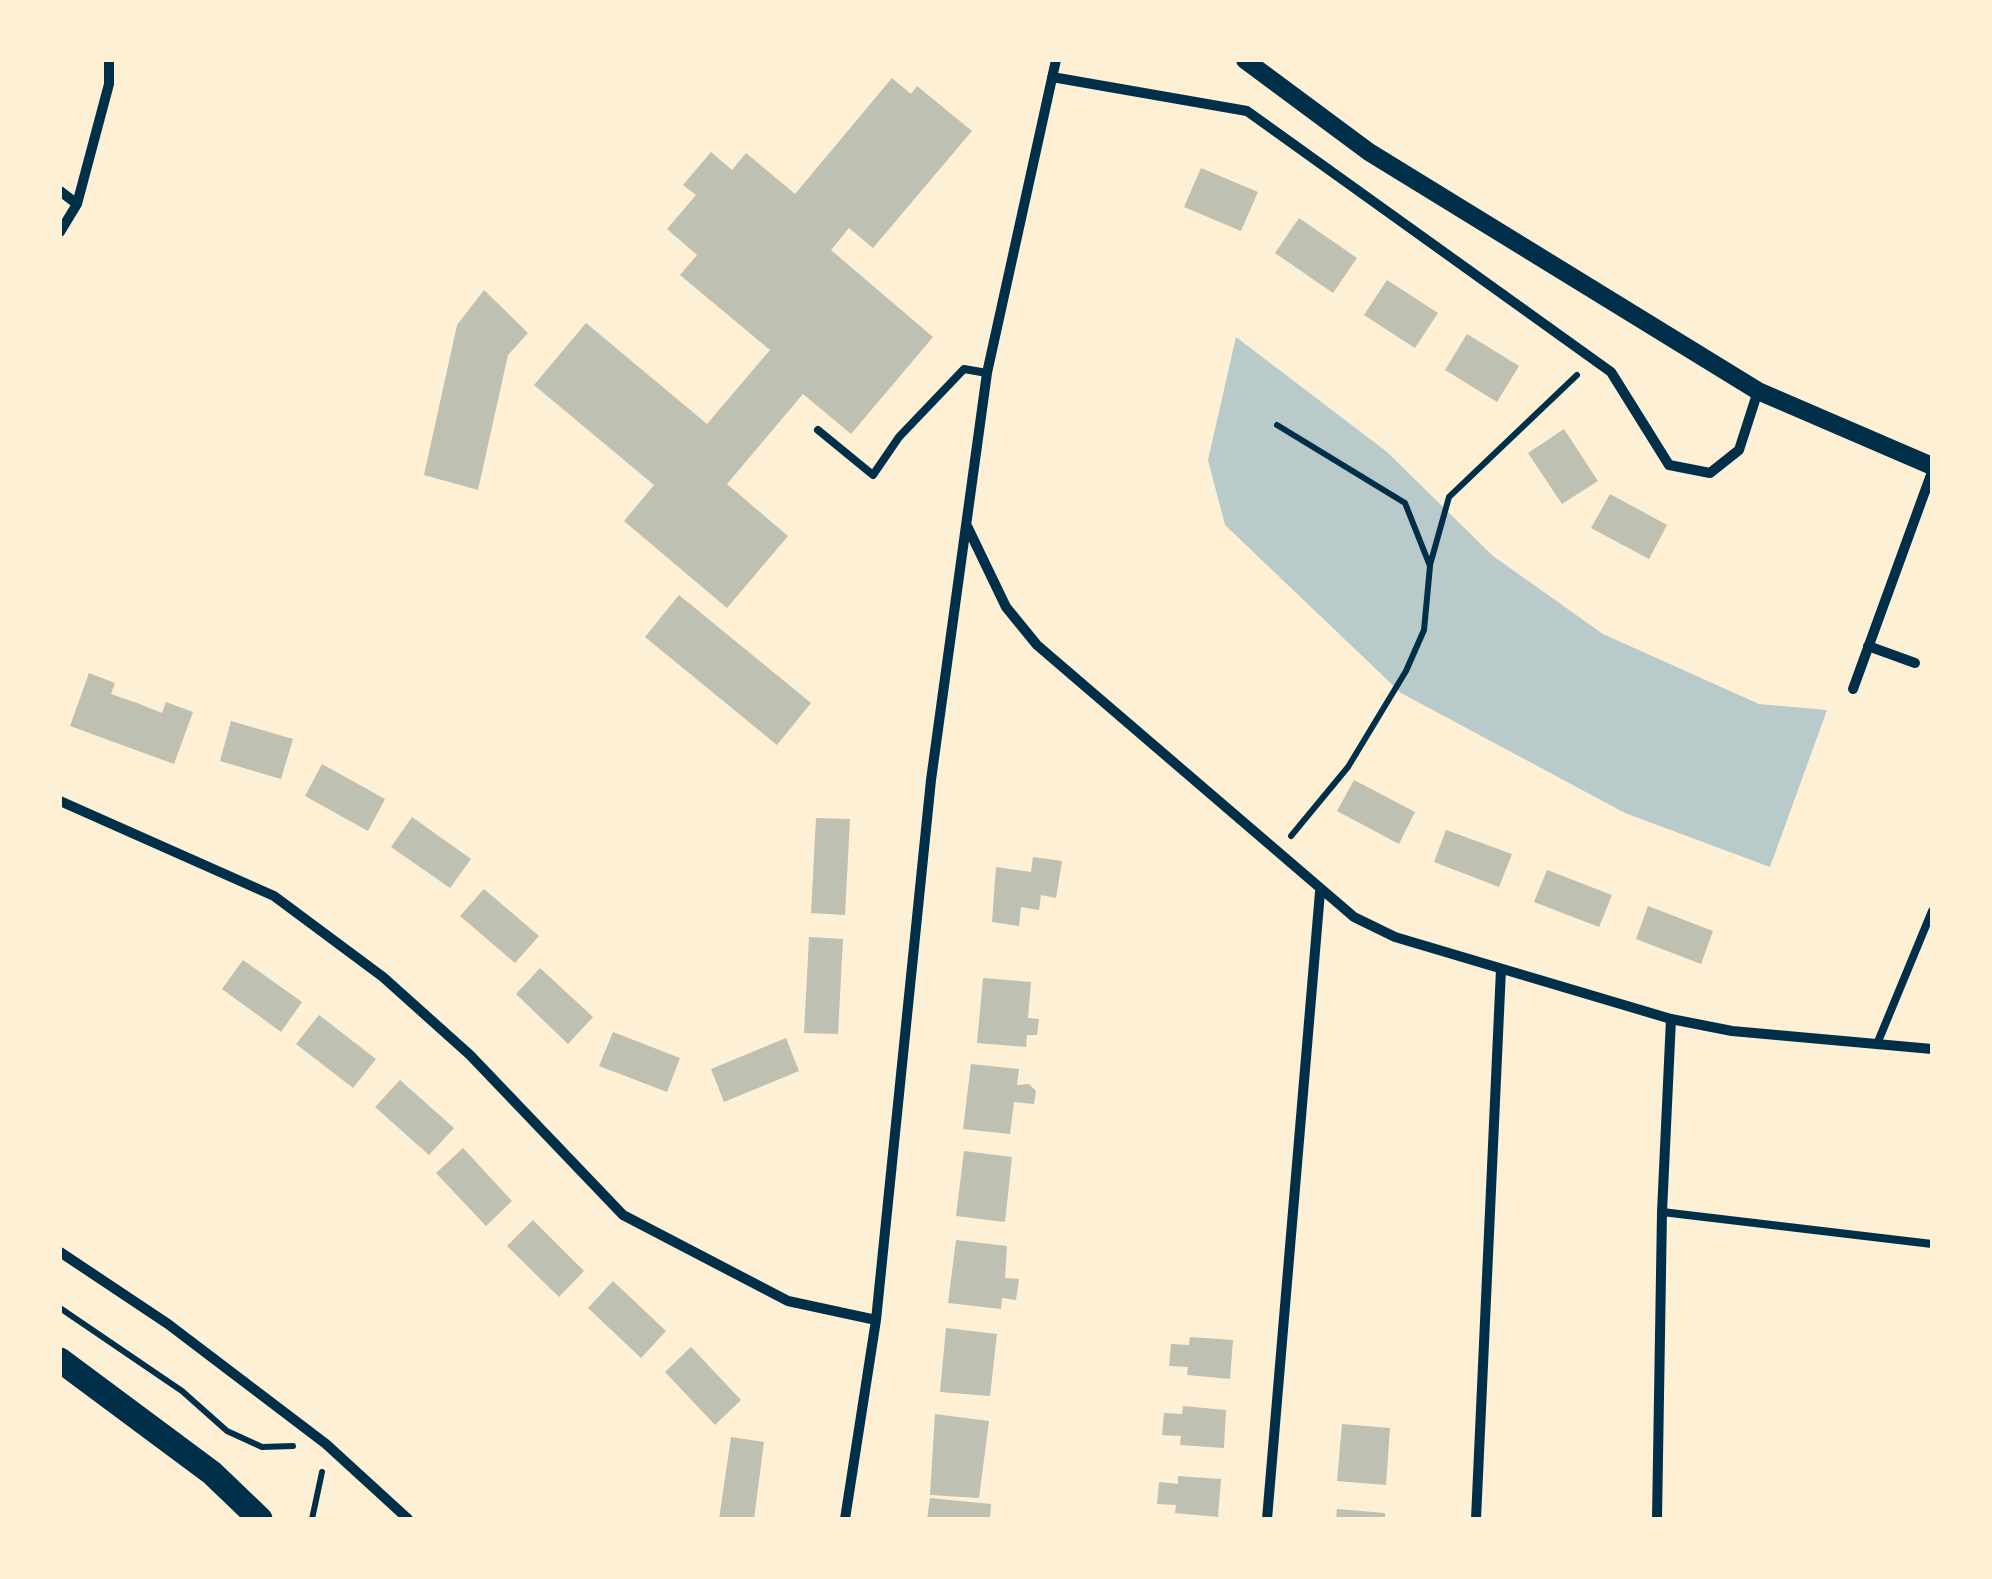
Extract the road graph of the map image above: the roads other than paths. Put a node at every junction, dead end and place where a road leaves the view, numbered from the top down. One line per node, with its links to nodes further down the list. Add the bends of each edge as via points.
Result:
1 (110, 60): 6 (street, via 110,84)
2 (1056, 60): 4 (street)
3 (1245, 60): 9 (street, via 1369,152)
4 (1052, 77): 8 (street); 9 (street, via 1247,111 1611,372 1668,465 1710,473 1740,450)
5 (60, 191): 6 (street)
6 (77, 204): 7 (street)
7 (60, 232)
8 (987, 373): 10 (lane, via 964,369 899,437 873,475); 12 (street)
9 (1758, 391): 11 (street)
10 (818, 430)
11 (1932, 469): 13 (street)
12 (966, 524): 17 (street, via 1006,607 1037,645); 26 (street, via 931,780)
13 (1868, 646): 14 (street); 15 (street)
14 (1914, 663)
15 (1852, 689)
16 (60, 802): 26 (street, via 274,896 383,977 470,1055 623,1215 788,1301)
17 (1320, 892): 19 (street, via 1354,918); 31 (street)
18 (1932, 911): 21 (lane)
19 (1501, 970): 20 (street); 32 (street)
20 (1671, 1019): 21 (street); 23 (street)
21 (1877, 1044): 22 (street)
22 (1932, 1048)
23 (1662, 1212): 24 (lane); 33 (street)
24 (1932, 1244)
25 (60, 1252): 29 (street, via 326,1444)
26 (876, 1320): 30 (street)
27 (60, 1360): 28 (main road, via 212,1472)
28 (260, 1519)
29 (408, 1519)
30 (845, 1519)
31 (1267, 1519)
32 (1476, 1519)
33 (1656, 1519)

